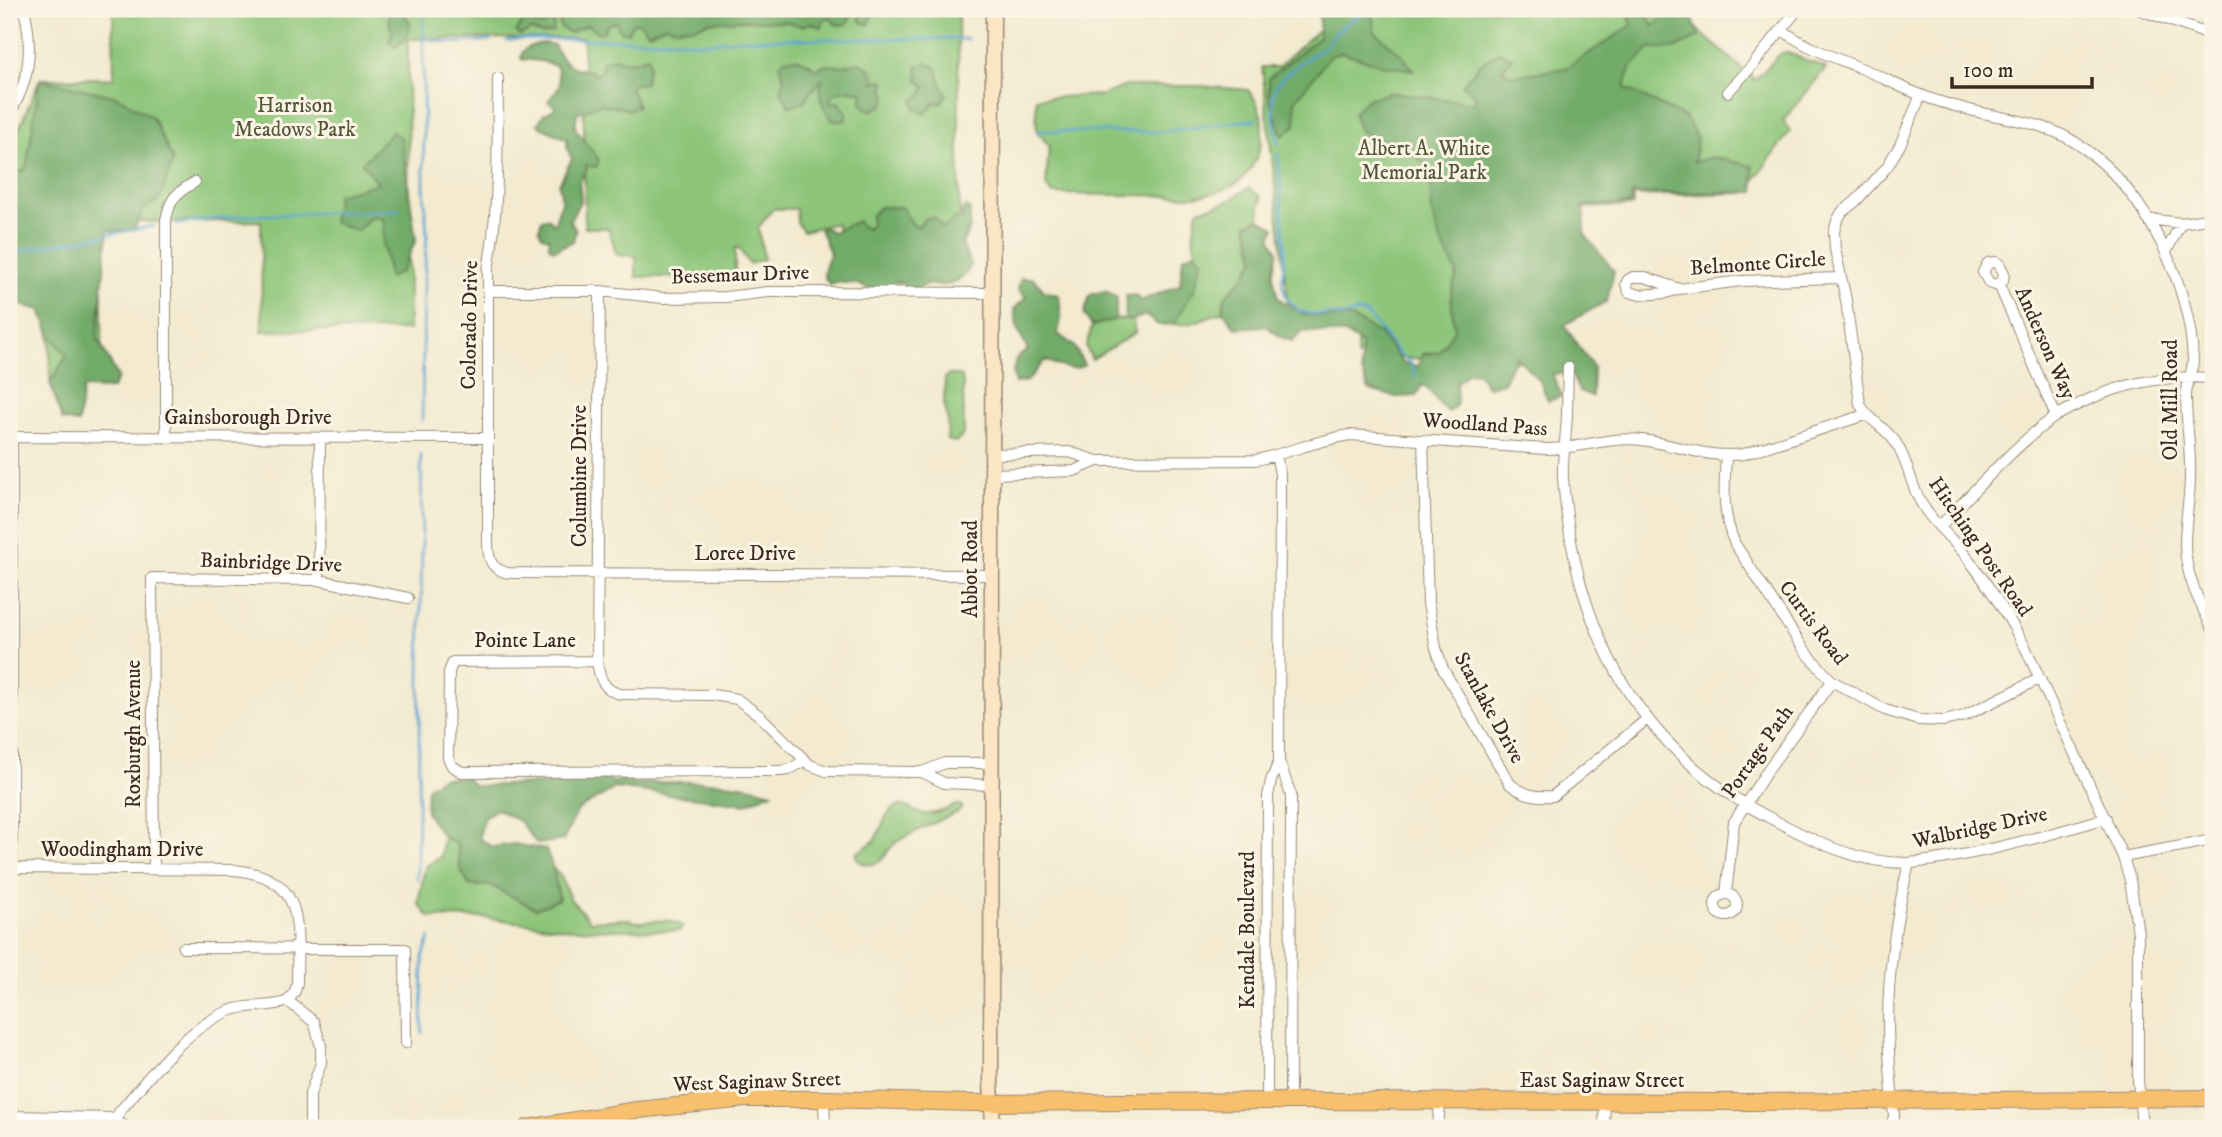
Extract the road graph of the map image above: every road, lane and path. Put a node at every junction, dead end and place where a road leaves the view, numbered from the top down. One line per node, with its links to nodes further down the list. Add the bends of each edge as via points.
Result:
1 (24, 9): 10 (street, via 28,67)
2 (993, 9): 21 (main road, Abbot Road)
3 (1798, 9): 5 (street)
4 (2139, 9): 6 (street)
5 (1782, 30): 8 (street); 9 (street, Old Mill Road, via 1805,46)
6 (2213, 36)
7 (498, 78): 19 (street, Colorado Drive, via 497,198)
8 (1728, 92)
9 (1921, 96): 13 (street, Old Mill Road, via 2025,121 2067,137 2112,172); 16 (street, via 1887,167 1837,221 1834,232)
10 (9, 114)
11 (195, 182): 28 (street, via 178,191 166,220)
12 (2213, 218): 14 (street)
13 (2147, 219): 14 (street); 15 (street, Old Mill Road)
14 (2181, 223): 15 (street)
15 (2166, 252): 23 (street, Old Mill Road, via 2188,318 2193,364)
16 (1840, 278): 18 (street, Belmonte Circle, via 1741,281); 25 (street)
17 (1999, 285): 26 (street, Anderson Way)
18 (1679, 289)
19 (488, 291): 20 (street, Bessemaur Drive); 30 (street, Colorado Drive)
20 (600, 291): 21 (street, Bessemaur Drive, via 663,298 726,298 768,292); 40 (street, Columbine Drive)
21 (993, 293): 33 (main road, Abbot Road)
22 (1568, 367): 32 (street, Walbridge Drive)
23 (2189, 376): 24 (street); 26 (street, via 2124,386); 45 (street, Old Mill Road, via 2187,569)
24 (2213, 378)
25 (1865, 415): 35 (street, Woodland Pass); 38 (street, Hitching Post Road, via 1894,440 1918,498)
26 (2056, 416): 38 (street)
27 (10, 437): 28 (street, Gainsborough Drive); 60 (street)
28 (166, 438): 29 (street, Gainsborough Drive)
29 (320, 438): 30 (street, Gainsborough Drive); 42 (street)
30 (488, 438): 39 (street, Colorado Drive, via 489,558)
31 (1423, 440): 32 (street, Woodland Pass); 34 (street, Woodland Pass, via 1350,435); 49 (street, Stanlake Drive, via 1428,603 1436,648 1443,669 1510,784 1522,794 1553,796)
32 (1565, 449): 35 (street, Woodland Pass, via 1642,440); 49 (street, Walbridge Drive, via 1563,475 1583,592 1607,657)
33 (993, 454): 36 (street, Woodland Pass, via 1069,452); 37 (main road, Abbot Road)
34 (1276, 456): 36 (street, Woodland Pass); 51 (street, Kendale Boulevard, via 1280,474)
35 (1726, 457): 48 (street, Curtis Road, via 1724,506 1735,544 1803,648)
36 (1097, 461): 37 (street, Woodland Pass, via 1074,471)
37 (993, 474): 41 (main road, Abbot Road)
38 (1940, 526): 47 (street, Hitching Post Road, via 2007,615)
39 (498, 571): 40 (street, Loree Drive)
40 (599, 573): 41 (street, Loree Drive); 46 (street, Columbine Drive)
41 (992, 575): 52 (main road, Abbot Road)
42 (319, 580): 43 (street, Bainbridge Drive); 44 (street, Bainbridge Drive, via 152,578)
43 (408, 598)
44 (153, 600): 61 (street, Roxburgh Avenue)
45 (2213, 629)
46 (597, 661): 50 (street, Pointe Lane, via 611,692 737,699); 50 (street, Pointe Lane, via 453,662 448,758 452,766 462,772 780,771)
47 (2039, 679): 48 (street, Curtis Road, via 1964,716 1944,721 1918,720 1885,710); 56 (street, Hitching Post Road)
48 (1832, 681): 55 (street, Portage Path)
49 (1646, 720): 55 (street, Walbridge Drive, via 1700,774)
50 (804, 760): 53 (street, Pointe Lane, via 826,771)
51 (1279, 761): 70 (street, Kendale Boulevard, via 1268,796); 71 (street, Kendale Boulevard, via 1291,795)
52 (992, 763): 53 (street, via 946,763); 54 (main road, Abbot Road)
53 (922, 772): 54 (street, via 944,783)
54 (992, 785): 74 (main road, Abbot Road)
55 (1745, 805): 59 (street, Walbridge Drive, via 1835,851); 62 (street, Portage Path, via 1734,822)
56 (2106, 818): 58 (street, Hitching Post Road); 59 (street, Walbridge Drive, via 1990,849)
57 (2213, 840): 58 (street)
58 (2123, 857): 69 (street, Hitching Post Road, via 2138,933)
59 (1909, 863): 73 (street, via 1890,971)
60 (10, 869): 61 (street, Woodingham Drive)
61 (153, 869): 64 (street, Woodingham Drive, via 234,870 262,874 277,882 288,894 296,917)
62 (1726, 894)
63 (183, 948): 64 (street)
64 (297, 948): 65 (street, Woodingham Drive, via 297,983); 66 (street, via 405,949)
65 (288, 1001): 77 (street, via 230,1010 207,1021); 80 (street, via 314,1022 321,1046 321,1063 310,1094)
66 (406, 1043)
67 (824, 1098): 74 (main road, West Saginaw Street); 78 (main road, West Saginaw Street, via 682,1104); 82 (street)
68 (2213, 1098): 69 (main road, East Saginaw Street)
69 (2141, 1099): 73 (main road, East Saginaw Street); 87 (street, Hitching Post Road)
70 (1267, 1101): 71 (main road, East Saginaw Street); 74 (main road, East Saginaw Street)
71 (1290, 1101): 75 (main road, East Saginaw Street)
72 (1605, 1101): 73 (main road, East Saginaw Street); 75 (main road, East Saginaw Street); 85 (street)
73 (1893, 1101): 86 (street, via 1895,1117)
74 (991, 1102): 83 (main road, Abbot Road)
75 (1440, 1102): 84 (street)
76 (9, 1116): 77 (street)
77 (115, 1120): 79 (street)
78 (576, 1124): 81 (main road, West Saginaw Street)
79 (129, 1128)
80 (310, 1128)
81 (527, 1128)
82 (825, 1128)
83 (993, 1128)
84 (1438, 1128)
85 (1604, 1128)
86 (1890, 1128)
87 (2142, 1128)

